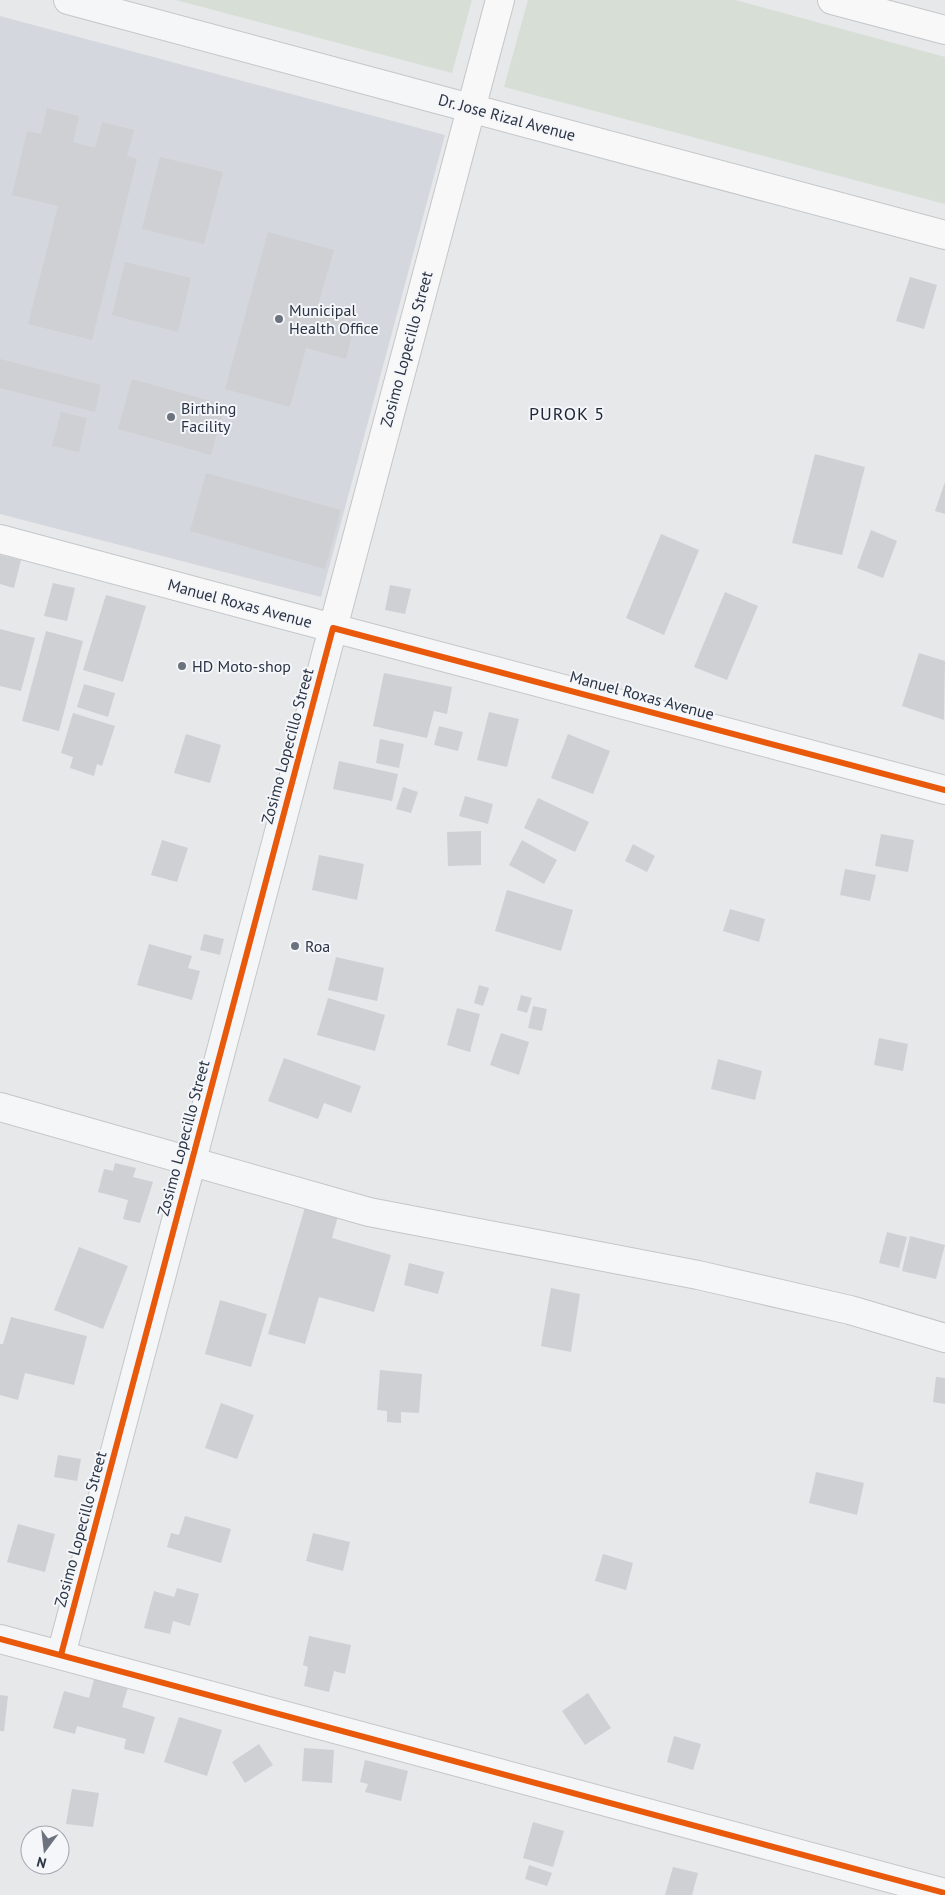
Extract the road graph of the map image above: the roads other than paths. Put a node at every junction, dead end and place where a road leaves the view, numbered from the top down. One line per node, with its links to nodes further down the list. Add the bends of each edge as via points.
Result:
1 (68, 0): 5 (street, Dr. Jose Rizal Avenue)
2 (500, 0): 5 (main road, Zosimo Lopecillo Street)
3 (832, 0): 4 (main road)
4 (945, 30)
5 (470, 108): 6 (main road, Dr. Jose Rizal Avenue); 8 (main road, Zosimo Lopecillo Street)
6 (945, 235)
7 (0, 539): 8 (main road, Manuel Roxas Avenue)
8 (333, 628): 9 (street, Manuel Roxas Avenue); 11 (street, Zosimo Lopecillo Street)
9 (945, 790)
10 (0, 1107): 11 (street)
11 (192, 1161): 12 (street, via 368,1212 698,1275 850,1310); 14 (street, Zosimo Lopecillo Street)
12 (945, 1338)
13 (0, 1639): 14 (street)
14 (61, 1655): 15 (street)
15 (945, 1893)

